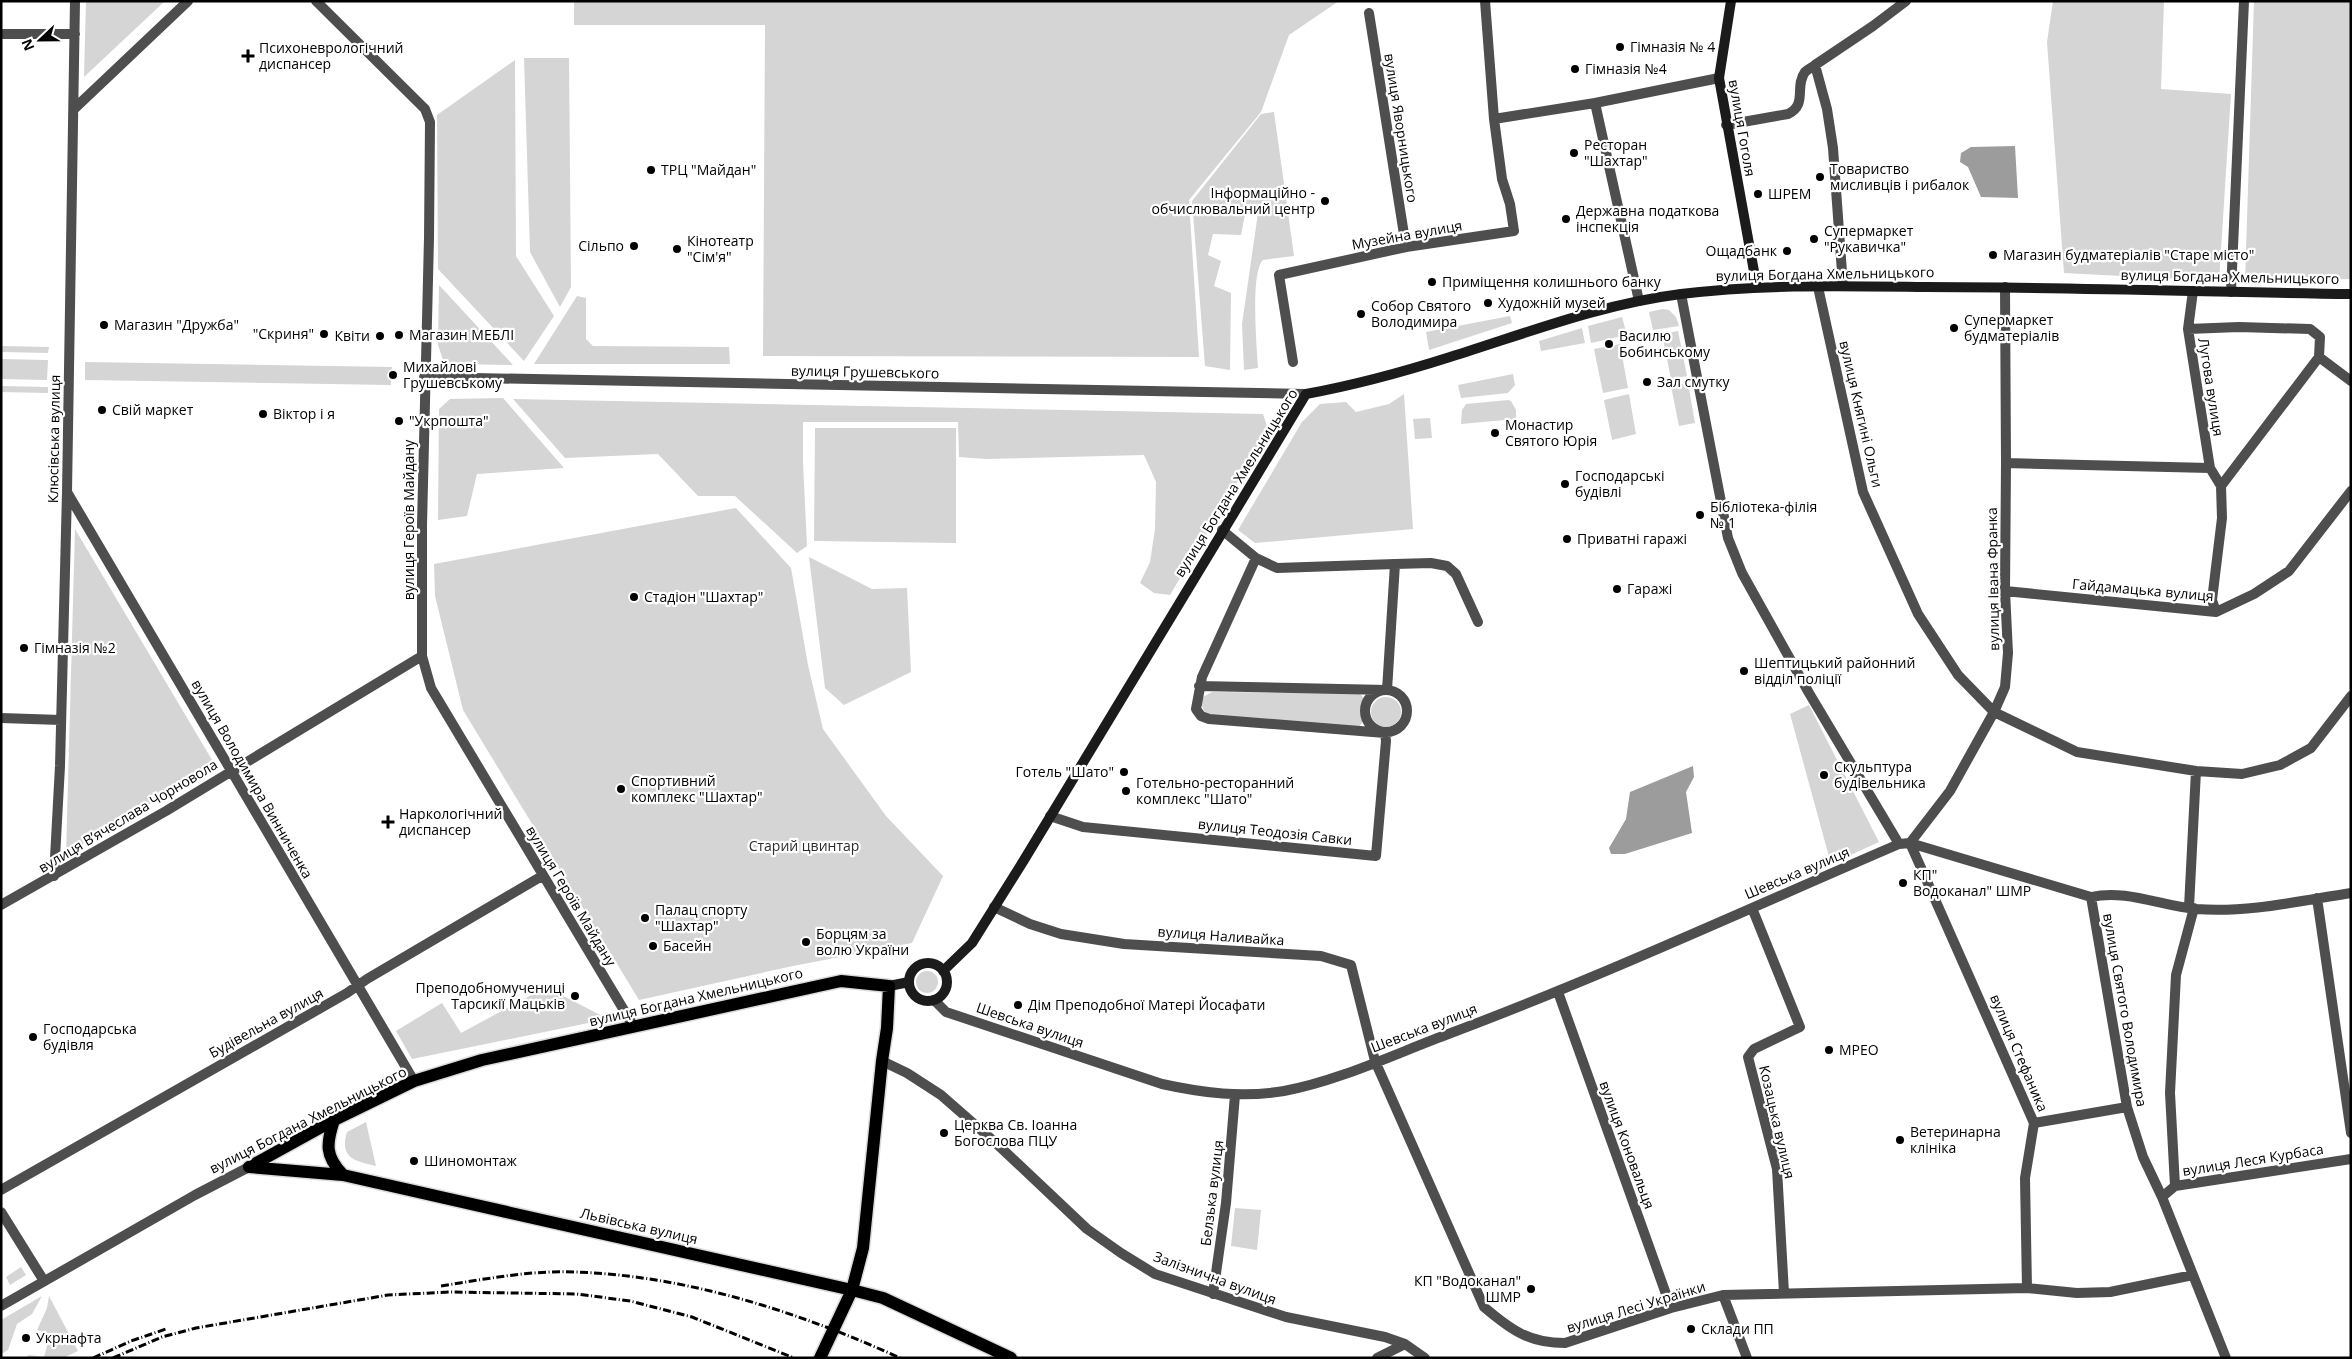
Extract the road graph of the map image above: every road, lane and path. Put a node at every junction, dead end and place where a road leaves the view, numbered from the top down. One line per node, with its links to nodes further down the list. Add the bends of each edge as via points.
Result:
1 (75, 1): 10 (street, Клюсівська вулиця)
2 (188, 1): 14 (street)
3 (316, 1): 30 (street, вулиця Героїв Майдану, via 425,109 430,122)
4 (1485, 1): 15 (street, Музейна вулиця)
5 (1731, 1): 12 (main road, вулиця Гоголя)
6 (1906, 1): 11 (street)
7 (2244, 1): 23 (street)
8 (1369, 13): 17 (street, вулиця Яворницького)
9 (1, 34): 10 (street)
10 (75, 34): 14 (street, Клюсівська вулиця)
11 (1815, 65): 16 (street, via 1805,72 1796,110); 19 (street, via 1833,148)
12 (1719, 78): 13 (street); 16 (main road, вулиця Гоголя)
13 (1595, 103): 15 (street); 26 (street)
14 (74, 109): 36 (street, Клюсівська вулиця)
15 (1494, 119): 17 (street, Музейна вулиця, via 1502,179 1514,232)
16 (1726, 125): 21 (main road, вулиця Гоголя)
17 (1406, 247): 29 (street, Музейна вулиця, via 1279,275)
18 (1818, 286): 19 (main road, вулиця Богдана Хмельницького); 21 (main road, вулиця Богдана Хмельницького); 48 (street, вулиця Княгині Ольги, via 1864,492 1918,614 1958,675)
19 (1842, 286): 20 (main road, вулиця Богдана Хмельницького)
20 (2004, 287): 22 (main road, вулиця Богдана Хмельницького); 33 (street, вулиця Івана Франка)
21 (1757, 288): 24 (main road, вулиця Богдана Хмельницького)
22 (2193, 291): 23 (main road, вулиця Богдана Хмельницького); 27 (street, Лугова вулиця)
23 (2231, 292): 25 (main road, вулиця Богдана Хмельницького)
24 (1681, 294): 26 (main road, вулиця Богдана Хмельницького); 56 (street, via 1728,538 1742,573 1809,693)
25 (2351, 294)
26 (1639, 301): 32 (main road, вулиця Богдана Хмельницького, via 1581,314 1448,358 1344,387)
27 (2188, 329): 28 (street, via 2310,329 2320,336); 34 (street, Лугова вулиця)
28 (2319, 357): 31 (street); 35 (street)
29 (1293, 362)
30 (424, 377): 32 (street, вулиця Грушевського); 44 (street, вулиця Героїв Майдану)
31 (2351, 381)
32 (1306, 394): 38 (main road, вулиця Богдана Хмельницького)
33 (2006, 463): 34 (street); 41 (street, вулиця Івана Франка)
34 (2210, 468): 35 (street, Лугова вулиця)
35 (2221, 486): 42 (street, Лугова вулиця, via 2222,518 2212,600)
36 (67, 492): 50 (street, Клюсівська вулиця); 52 (street, вулиця Володимира Винниченка)
37 (2351, 492): 42 (street, Гайдамацька вулиця, via 2289,571 2254,594)
38 (1222, 530): 39 (street); 54 (main road, вулиця Богдана Хмельницького)
39 (1256, 558): 40 (street, via 1277,568); 45 (street)
40 (1395, 564): 43 (street, via 1447,566 1456,574); 46 (street)
41 (2005, 591): 42 (street, Гайдамацька вулиця); 48 (street, вулиця Івана Франка, via 2005,687)
42 (2216, 612)
43 (1478, 622)
44 (422, 656): 52 (street, вулиця Вʼячеслава Чорновола); 58 (street, вулиця Героїв Майдану, via 431,688)
45 (1199, 686): 46 (street); 51 (street, via 1196,708 1201,716 1209,719)
46 (1387, 690): 51 (street, via 1403,698 1407,710 1399,729); 51 (street, via 1371,696 1364,710 1370,726)
47 (2351, 696): 53 (street, вулиця Княгині Ольги, via 2311,748 2280,765 2242,774)
48 (1994, 712): 53 (street, вулиця Княгині Ольги, via 2077,752); 55 (street, вулиця Івана Франка, via 1950,791)
49 (1, 718): 50 (street)
50 (61, 720): 57 (street, Клюсівська вулиця)
51 (1385, 733): 54 (street, вулиця Теодозія Савки, via 1376,856 1083,827)
52 (231, 770): 57 (street, вулиця Вʼячеслава Чорновола); 68 (street, вулиця Володимира Винниченка)
53 (2196, 771): 65 (street)
54 (1050, 816): 63 (main road, вулиця Богдана Хмельницького)
55 (1910, 843): 56 (street, Шевська вулиця); 60 (street, вулиця Святого Володимира); 79 (street, вулиця Стефаника)
56 (1899, 844): 64 (street, Шевська вулиця)
57 (54, 876): 62 (street, вулиця Вʼячеслава Чорновола)
58 (542, 876): 68 (street, Будівельна вулиця); 72 (street, вулиця Героїв Майдану)
59 (2351, 892): 61 (street)
60 (2091, 897): 65 (street, via 2108,893); 77 (street, вулиця Святого Володимира)
61 (2317, 898): 65 (street, via 2270,907); 80 (street)
62 (1, 906)
63 (994, 907): 66 (main road, вулиця Богдана Хмельницького, via 972,943); 74 (street, вулиця Наливайка, via 1061,934 1124,944 1337,959 1351,965)
64 (1752, 908): 70 (street, Шевська вулиця); 92 (street, Козацька вулиця, via 1800,1027 1754,1049 1748,1057 1777,1169)
65 (2191, 908): 84 (street, via 2176,975 2170,1093)
66 (943, 971): 67 (main road, via 933,964 922,964 912,971); 71 (main road, via 946,988)
67 (909, 982): 69 (main road); 71 (main road, via 916,998)
68 (357, 985): 75 (street, вулиця Володимира Винниченка); 85 (street, Будівельна вулиця)
69 (889, 986): 72 (main road, вулиця Богдана Хмельницького, via 841,981); 73 (main road)
70 (1558, 992): 74 (street, Шевська вулиця); 96 (street, вулиця Коновальця)
71 (934, 1000): 76 (street, Шевська вулиця, via 946,1012 1162,1084)
72 (634, 1027): 75 (main road, вулиця Богдана Хмельницького, via 482,1060)
73 (882, 1061): 91 (main road, via 863,1248); 93 (street, Залізнична вулиця, via 941,1095 1087,1229 1121,1253 1155,1274)
74 (1375, 1061): 76 (street, Шевська вулиця, via 1326,1080 1284,1090); 96 (street, вулиця Лесі Українки, via 1484,1307 1509,1328 1539,1341 1565,1343)
75 (414, 1081): 78 (main road, вулиця Богдана Хмельницького)
76 (1235, 1095): 93 (street, Белзька вулиця, via 1226,1203)
77 (2127, 1107): 79 (street); 86 (street, вулиця Святого Володимира, via 2143,1157)
78 (334, 1120): 82 (main road, вулиця Богдана Хмельницького); 83 (main road, via 328,1150 332,1163)
79 (2034, 1123): 90 (street, вулиця Стефаника, via 2025,1178)
80 (2351, 1132)
81 (2351, 1159): 84 (street, вулиця Леся Курбаса)
82 (249, 1167): 83 (main road, Львівська вулиця); 89 (street, вулиця Богдана Хмельницького)
83 (343, 1175): 91 (main road, Львівська вулиця)
84 (2175, 1186): 86 (street, вулиця Леся Курбаса)
85 (1, 1190)
86 (2162, 1196): 88 (street, вулиця Святого Володимира)
87 (1, 1212): 89 (street)
88 (2193, 1275): 90 (street, вулиця Лесі Українки, via 2110,1292 2077,1293); 103 (street, вулиця Святого Володимира)
89 (44, 1281): 95 (street, вулиця Богдана Хмельницького)
90 (2027, 1288): 92 (street, вулиця Лесі Українки)
91 (852, 1290): 98 (main road); 99 (main road, Львівська вулиця, via 883,1298)
92 (1784, 1293): 94 (street, вулиця Лесі Українки)
93 (1213, 1294): 97 (street, Залізнична вулиця, via 1286,1317)
94 (1724, 1295): 96 (street, вулиця Лесі Українки); 102 (street)
95 (1, 1306)
96 (1672, 1308)
97 (1405, 1344): 100 (street); 101 (street, Залізнична вулиця)
98 (820, 1358)
99 (1011, 1358)
100 (1377, 1358)
101 (1425, 1358)
102 (1747, 1358)
103 (2226, 1358)

